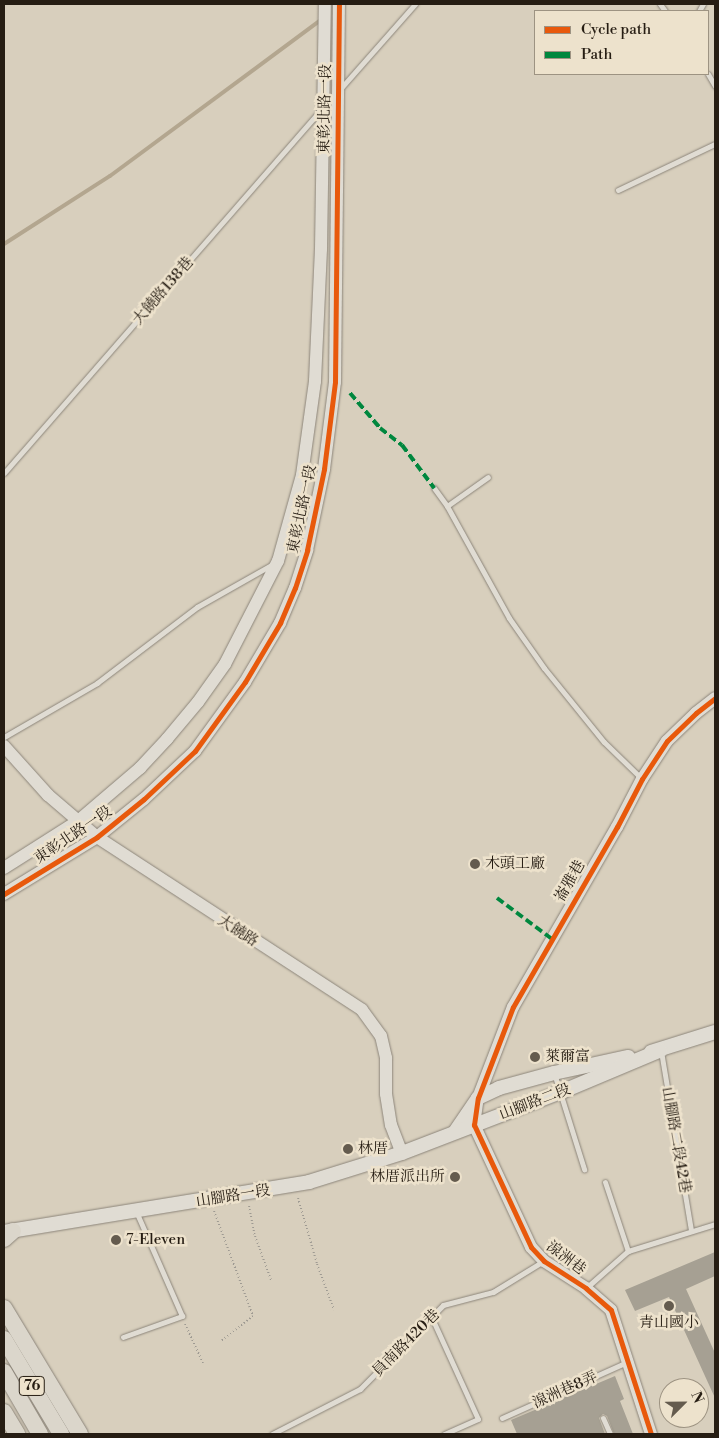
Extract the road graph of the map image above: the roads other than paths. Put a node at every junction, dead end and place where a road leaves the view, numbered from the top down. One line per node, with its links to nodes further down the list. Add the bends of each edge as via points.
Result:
1 (325, 4): 7 (street, 東彰北路一段)
2 (339, 4): 6 (street, 東彰北路一段)
3 (415, 4): 6 (lane, 大饒路138巷)
4 (709, 75): 5 (lane)
5 (715, 86)
6 (338, 93): 7 (lane, 大饒路138巷); 20 (street, 東彰北路一段, via 335,382 324,469 307,550 280,623 245,682 195,751)
7 (322, 109): 10 (lane, 大饒路138巷); 14 (street, 東彰北路一段, via 321,250 315,381 302,475)
8 (715, 144): 9 (lane)
9 (618, 190)
10 (4, 473)
11 (488, 477): 13 (lane)
12 (434, 488): 13 (lane)
13 (447, 506): 18 (lane, via 509,618 544,668 604,742)
14 (278, 561): 16 (lane, via 196,607 97,683); 19 (street, 東彰北路一段, via 225,664 198,702 140,768)
15 (715, 698): 18 (street, 崙雅巷, via 668,741)
16 (4, 737)
17 (4, 746): 19 (street, 大饒路, via 48,795)
18 (642, 779): 27 (street, 崙雅巷, via 513,1007)
19 (78, 821): 20 (street, 大饒路); 21 (street, 東彰北路一段)
20 (97, 837): 22 (street, 東彰北路一段); 30 (street, 大饒路, via 362,1010 381,1036 386,1058 386,1094 391,1125)
21 (4, 868)
22 (4, 894)
23 (715, 1032): 24 (main road, 山腳路二段)
24 (660, 1050): 25 (main road, 山腳路二段); 26 (main road, 山腳路二段); 35 (lane, 山腳路二段42巷)
25 (554, 1073): 26 (lane); 27 (main road, 山腳路二段, via 499,1088)
26 (561, 1092): 28 (main road, 山腳路二段); 31 (lane)
27 (478, 1098): 28 (street); 29 (main road, 山腳路二段)
28 (474, 1125): 29 (main road, 山腳路二段); 38 (street, 湶洲巷, via 531,1247)
29 (455, 1132): 30 (main road, 山腳路一段)
30 (402, 1154): 33 (main road, 山腳路一段, via 295,1186)
31 (584, 1169)
32 (605, 1182): 37 (lane)
33 (135, 1211): 36 (main road, 山腳路一段); 42 (lane, via 182,1316)
34 (715, 1224): 35 (lane)
35 (691, 1230): 37 (lane)
36 (6, 1233)
37 (628, 1252): 39 (lane)
38 (544, 1261): 39 (street, 湶洲巷); 41 (lane, 員南路420巷, via 493,1292 443,1305)
39 (586, 1288): 44 (street, 湶洲巷, via 611,1310)
40 (4, 1308): 52 (highway)
41 (432, 1316): 53 (lane, 員南路420巷, via 360,1389); 54 (lane, via 478,1419)
42 (123, 1337)
43 (4, 1338): 51 (highway, 76)
44 (628, 1362): 47 (lane, 湶洲巷8弄); 56 (street, 湶洲巷)
45 (4, 1372): 50 (highway, 76)
46 (4, 1412): 49 (highway)
47 (502, 1418)
48 (603, 1418): 55 (lane)
49 (17, 1434)
50 (40, 1434)
51 (61, 1434)
52 (80, 1434)
53 (272, 1434)
54 (444, 1434)
55 (610, 1434)
56 (651, 1434)

